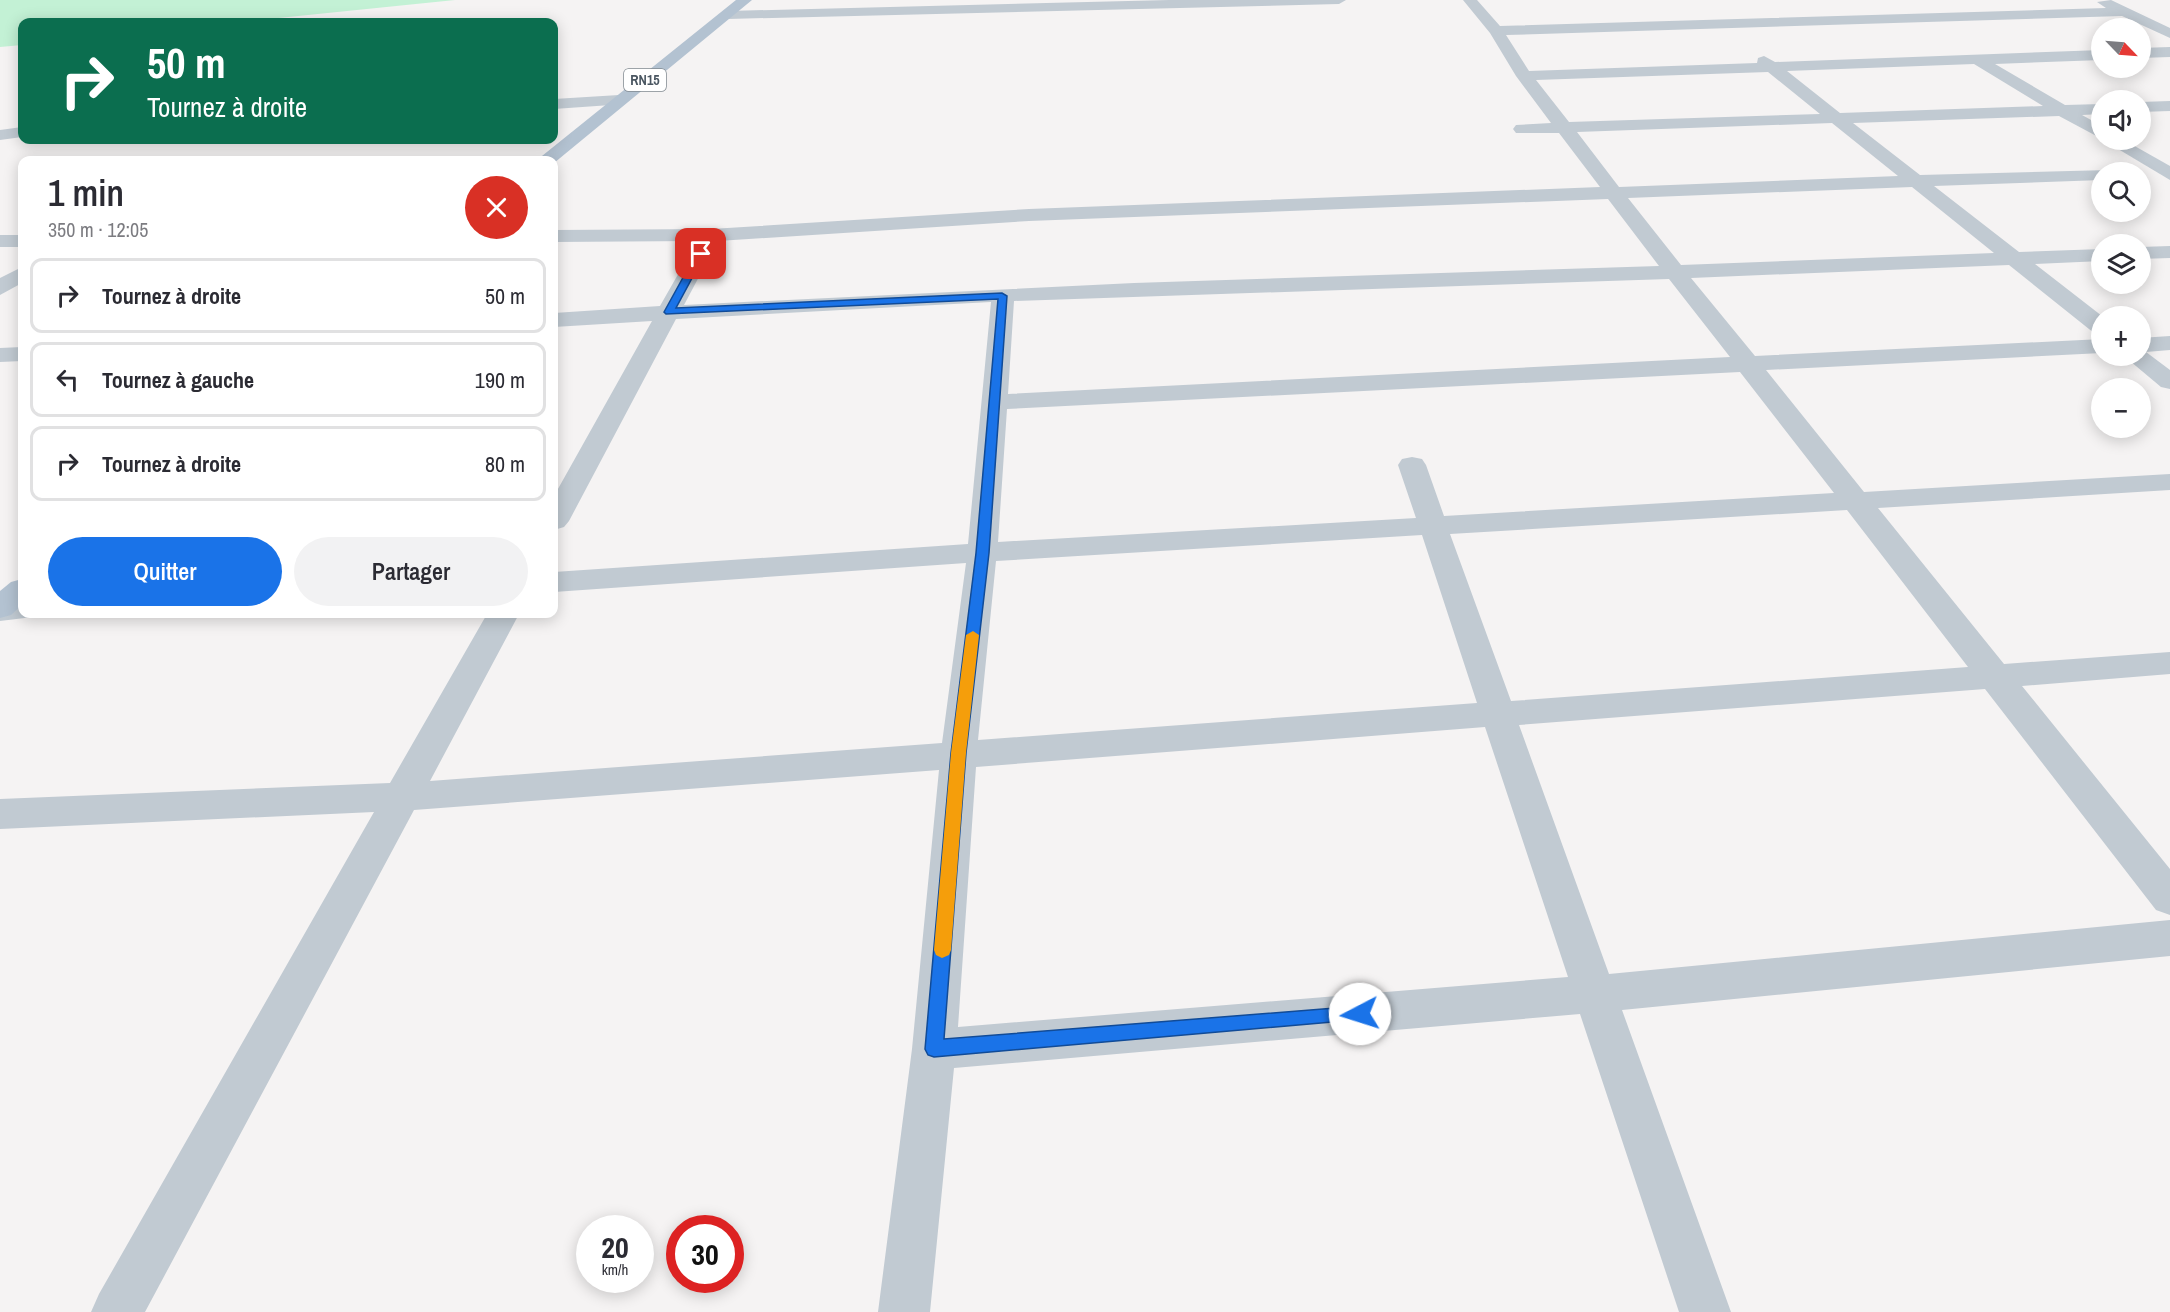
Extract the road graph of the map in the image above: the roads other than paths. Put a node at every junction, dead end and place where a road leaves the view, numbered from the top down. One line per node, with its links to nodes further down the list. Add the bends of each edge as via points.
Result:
1 (745, 0): 8 (main road, RN15)
2 (1339, 0): 8 (street)
3 (1470, 0): 11 (street)
4 (2101, 0): 7 (street)
5 (1885, 5): 9 (street)
6 (1696, 6): 10 (street)
7 (2123, 12): 9 (street); 12 (street)
8 (728, 15): 19 (main road, RN15)
9 (1908, 19): 10 (street); 16 (street)
10 (1719, 24): 11 (street); 17 (street)
11 (1496, 31): 18 (street)
12 (2170, 34)
13 (2170, 52): 14 (street)
14 (2151, 53)
15 (2091, 55): 16 (street)
16 (1977, 59): 17 (street); 24 (street)
17 (1773, 67): 18 (street); 25 (street)
18 (1524, 76): 27 (street)
19 (619, 100): 20 (street); 32 (main road, RN15)
20 (558, 104)
21 (2170, 106): 22 (street)
22 (2151, 107)
23 (2091, 109): 24 (street)
24 (2062, 110): 25 (street); 26 (street)
25 (1837, 118): 27 (street); 36 (street)
26 (2091, 127)
27 (1564, 128): 28 (street); 37 (street)
28 (1522, 129)
29 (18, 133): 30 (street)
30 (0, 135)
31 (2130, 150): 34 (street)
32 (551, 156)
33 (2151, 172): 34 (street)
34 (2168, 172)
35 (2091, 174): 36 (street)
36 (1916, 181): 37 (street); 45 (street)
37 (1614, 191): 38 (street, via 1029,215); 46 (street)
38 (711, 235): 39 (street); 50 (street)
39 (558, 236)
40 (0, 241): 41 (street)
41 (18, 241)
42 (2170, 252): 43 (street)
43 (2151, 253)
44 (2091, 256): 45 (street)
45 (2015, 259): 46 (street); 51 (street)
46 (1674, 271): 49 (street); 58 (street)
47 (18, 277): 48 (street)
48 (0, 288)
49 (1002, 296): 50 (street); 61 (street)
50 (669, 312): 52 (street); 65 (street)
51 (2091, 319)
52 (558, 320)
53 (2170, 343): 54 (street)
54 (2151, 344)
55 (2091, 347): 58 (street)
56 (18, 354): 57 (street)
57 (0, 355)
58 (1749, 364): 61 (street); 64 (street)
59 (2149, 366): 60 (street)
60 (2170, 382)
61 (994, 402): 67 (street)
62 (1412, 465): 66 (street)
63 (2170, 482): 64 (street)
64 (1858, 502): 66 (street); 74 (street)
65 (558, 514)
66 (1434, 527): 67 (street); 75 (street)
67 (982, 553): 68 (street); 76 (street)
68 (558, 582)
69 (18, 593): 70 (main road)
70 (0, 610): 71 (street)
71 (18, 610)
72 (501, 618): 77 (street)
73 (2170, 663): 74 (street)
74 (1995, 676): 75 (street); 79 (street)
75 (1498, 712): 76 (street); 81 (street)
76 (959, 753): 77 (street); 82 (street)
77 (402, 797): 78 (street); 83 (street)
78 (0, 814)
79 (2170, 898)
80 (2170, 938): 81 (street)
81 (1596, 994): 82 (street); 85 (street)
82 (934, 1049): 84 (street)
83 (117, 1312)
84 (904, 1312)
85 (1705, 1312)

